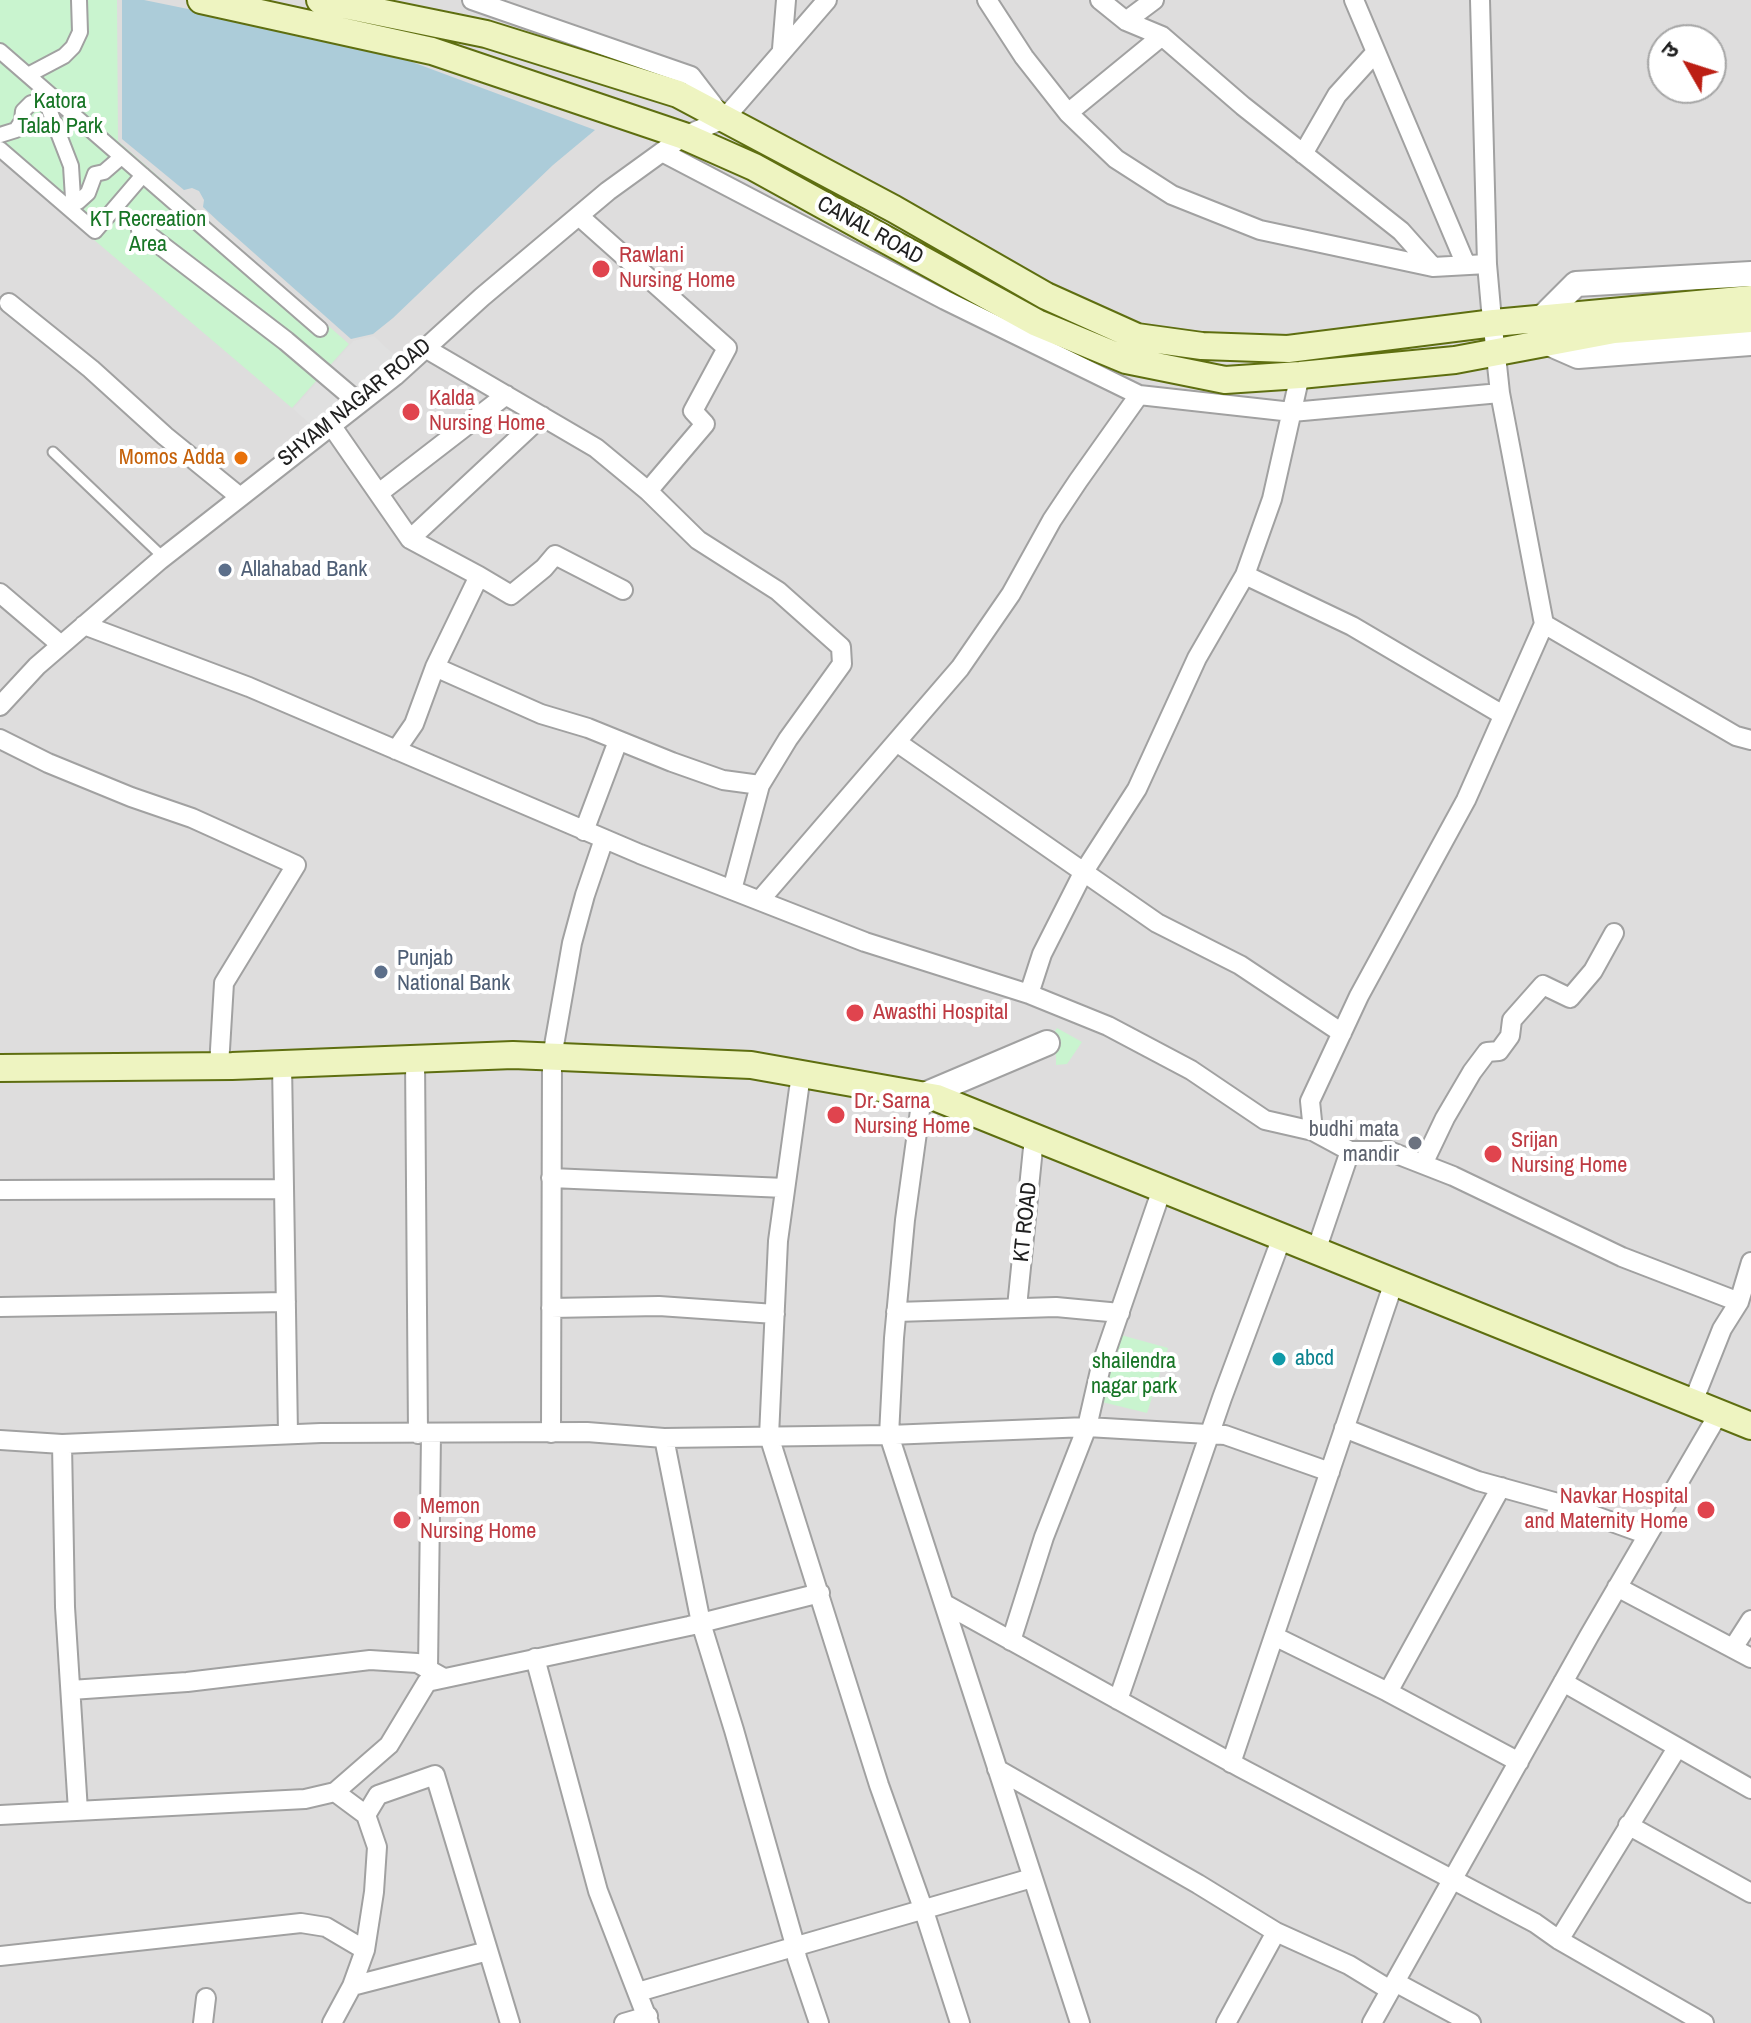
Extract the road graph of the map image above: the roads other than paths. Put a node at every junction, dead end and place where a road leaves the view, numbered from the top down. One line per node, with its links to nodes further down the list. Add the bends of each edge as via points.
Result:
1 (79, 0): 17 (street, via 80,32 73,47)
2 (201, 0): 21 (main road, CANAL ROAD, via 432,51)
3 (320, 0): 19 (main road, CANAL ROAD, via 486,34 678,94)
4 (472, 0): 19 (street, via 691,76)
5 (786, 0): 14 (street)
6 (827, 0): 14 (street)
7 (987, 0): 18 (street)
8 (1100, 0): 12 (street)
9 (1154, 0): 12 (street)
10 (1354, 0): 16 (street)
11 (1480, 0): 29 (street)
12 (1126, 21): 13 (street)
13 (1162, 36): 18 (street); 24 (street)
14 (782, 49): 19 (street)
15 (0, 51): 17 (street)
16 (1375, 53): 24 (street, via 1337,95); 30 (street)
17 (28, 75): 26 (street)
18 (1068, 113): 31 (street, via 1116,159 1172,195 1260,230)
19 (724, 119): 21 (street, SHYAM NAGAR ROAD); 37 (main road, CANAL ROAD, via 1046,296 1137,337 1288,349)
20 (0, 135): 25 (street, via 16,130 29,104 47,104 71,166 77,202 88,193 95,174)
21 (684, 136): 23 (street, SHYAM NAGAR ROAD); 43 (main road, CANAL ROAD, via 754,167 1037,323 1126,360 1225,380)
22 (0, 149): 26 (street, via 95,231)
23 (662, 152): 27 (street, SHYAM NAGAR ROAD); 46 (street)
24 (1303, 154): 31 (street, via 1401,231)
25 (119, 159)
26 (143, 175): 38 (street)
27 (579, 216): 41 (street, SHYAM NAGAR ROAD); 52 (street, via 727,348 693,411 705,424)
28 (141, 230): 47 (street)
29 (1487, 264): 30 (street); 37 (street)
30 (1466, 265): 31 (street)
31 (1433, 267)
32 (1751, 274): 39 (street, via 1576,284)
33 (1751, 299): 36 (main road)
34 (9, 303): 54 (street)
35 (1751, 319): 36 (main road)
36 (1611, 321): 39 (main road)
37 (1494, 323): 39 (main road, CANAL ROAD); 42 (street)
38 (320, 329)
39 (1545, 330): 40 (street, via 1578,356); 42 (main road, CANAL ROAD)
40 (1751, 343)
41 (425, 348): 45 (street); 47 (street, SHYAM NAGAR ROAD)
42 (1495, 352): 43 (main road, CANAL ROAD); 44 (street)
43 (1300, 375): 48 (street)
44 (1500, 393): 48 (street); 61 (street)
45 (506, 395): 49 (street); 53 (street)
46 (1139, 395): 48 (street); 70 (street, via 1052,520 1011,594 960,668)
47 (359, 403): 50 (street, SHYAM NAGAR ROAD)
48 (1292, 412): 57 (street, via 1272,499)
49 (542, 416): 52 (street, via 596,448); 55 (street)
50 (331, 425): 53 (street); 54 (street, SHYAM NAGAR ROAD)
51 (53, 452): 56 (lane)
52 (648, 491): 72 (street, via 698,540 778,591 841,647 842,664)
53 (379, 493): 55 (street)
54 (240, 497): 56 (street, SHYAM NAGAR ROAD)
55 (410, 539): 58 (street)
56 (164, 558): 62 (street, SHYAM NAGAR ROAD)
57 (1245, 575): 66 (street, via 1352,626); 75 (street, via 1197,658 1137,789)
58 (479, 576): 59 (street, via 511,595 555,555); 64 (street)
59 (623, 590)
60 (0, 593): 63 (street)
61 (1544, 624): 66 (street); 68 (street)
62 (84, 625): 63 (street, SHYAM NAGAR ROAD); 71 (street)
63 (61, 645): 65 (street, SHYAM NAGAR ROAD)
64 (435, 667): 69 (street); 71 (street, via 414,724)
65 (0, 706)
66 (1503, 715): 80 (street, via 1466,800)
67 (0, 739): 85 (street, via 296,865 224,983)
68 (1751, 740)
69 (618, 741): 72 (street, via 723,780); 73 (street)
70 (898, 743): 75 (street); 77 (street)
71 (396, 750): 73 (street)
72 (760, 785): 76 (street)
73 (584, 831): 74 (street)
74 (604, 839): 76 (street); 82 (street, via 572,943)
75 (1083, 873): 79 (street, via 1042,954); 80 (street, via 1157,923 1240,965)
76 (732, 890): 77 (street)
77 (760, 900): 79 (street, via 865,942)
78 (1614, 933): 92 (street, via 1570,998 1543,985 1512,1020 1510,1036 1499,1051 1487,1052 1472,1072)
79 (1029, 994): 89 (street, via 1108,1026 1191,1070 1265,1120)
80 (1342, 1033): 89 (street, via 1310,1101)
81 (1047, 1043): 88 (street)
82 (552, 1057): 83 (main road); 87 (main road, via 751,1065); 93 (street)
83 (415, 1059): 84 (main road); 117 (street)
84 (282, 1064): 85 (main road); 95 (street)
85 (219, 1066): 86 (main road)
86 (0, 1068)
87 (801, 1074): 88 (main road); 94 (street)
88 (922, 1096): 90 (main road); 107 (street)
89 (1313, 1131): 91 (street)
90 (1034, 1138): 96 (main road); 105 (street, KT ROAD)
91 (1350, 1151): 92 (street, via 1389,1151); 99 (street)
92 (1423, 1164): 103 (street, via 1622,1257)
93 (551, 1178): 94 (street); 106 (street)
94 (785, 1188): 109 (street)
95 (284, 1189): 97 (street); 102 (street)
96 (1162, 1189): 98 (main road); 108 (street)
97 (0, 1190)
98 (1282, 1237): 99 (main road); 118 (street)
99 (1316, 1251): 101 (main road)
100 (1751, 1262): 103 (street)
101 (1394, 1282): 110 (main road); 114 (street)
102 (286, 1302): 104 (street); 116 (street)
103 (1739, 1302): 110 (street, via 1722,1329)
104 (0, 1307)
105 (1017, 1307): 107 (street); 108 (street)
106 (551, 1308): 109 (street, via 659,1306); 115 (street)
107 (896, 1312): 119 (street)
108 (1120, 1313): 113 (street)
109 (775, 1314): 120 (street)
110 (1693, 1402): 111 (main road)
111 (1719, 1413): 112 (main road); 126 (street)
112 (1751, 1426)
113 (1087, 1427): 118 (street); 119 (street); 133 (street)
114 (1344, 1428): 124 (street); 125 (street)
115 (551, 1433): 117 (street); 121 (street)
116 (288, 1434): 117 (street); 123 (street)
117 (425, 1434): 137 (street)
118 (1210, 1434): 124 (street); 141 (street)
119 (889, 1435): 120 (street); 129 (street)
120 (769, 1436): 121 (street); 128 (street)
121 (664, 1438): 131 (street)
122 (0, 1440): 123 (street)
123 (62, 1444): 139 (street)
124 (1330, 1472): 132 (street)
125 (1501, 1487): 126 (street); 140 (street)
126 (1648, 1535): 127 (street)
127 (1617, 1587): 134 (street); 138 (street)
128 (820, 1593): 131 (street); 155 (street)
129 (945, 1604): 133 (street); 145 (street)
130 (1751, 1620): 134 (street)
131 (701, 1623): 135 (street); 158 (street)
132 (1274, 1636): 140 (street); 144 (street)
133 (1011, 1641): 141 (street)
134 (1733, 1648): 136 (street)
135 (535, 1658): 137 (street); 164 (street, via 598,1891)
136 (1751, 1658)
137 (436, 1673): 139 (street, via 417,1663 370,1660); 147 (street, via 389,1745)
138 (1563, 1682): 142 (street); 143 (street)
139 (71, 1690): 148 (street)
140 (1388, 1692): 143 (street)
141 (1118, 1700): 144 (street)
142 (1677, 1748): 146 (street); 151 (street)
143 (1519, 1762): 153 (street)
144 (1231, 1763): 153 (street)
145 (997, 1769): 152 (street); 156 (street)
146 (1751, 1789)
147 (335, 1792): 148 (street, via 305,1799); 150 (street)
148 (78, 1811): 149 (street)
149 (0, 1815)
150 (366, 1815): 159 (street, via 377,1847); 160 (street, via 378,1795 435,1775)
151 (1628, 1825): 154 (street); 157 (street)
152 (1032, 1878): 155 (street); 173 (street)
153 (1453, 1880): 157 (street); 163 (street)
154 (1751, 1893)
155 (924, 1911): 158 (street); 172 (street)
156 (1276, 1932): 163 (street); 174 (street)
157 (1559, 1940): 177 (street)
158 (795, 1945): 164 (street); 171 (street)
159 (365, 1950): 161 (street, via 326,1927 301,1923); 162 (street)
160 (488, 1951): 162 (street); 169 (street)
161 (0, 1956)
162 (352, 1986): 168 (street)
163 (1393, 1986): 175 (street); 176 (street)
164 (638, 1992): 166 (street)
165 (206, 1998): 167 (street)
166 (648, 2019): 170 (street)
167 (203, 2023)
168 (332, 2023)
169 (510, 2023)
170 (624, 2023)
171 (819, 2023)
172 (960, 2023)
173 (1080, 2023)
174 (1226, 2023)
175 (1372, 2023)
176 (1471, 2023)
177 (1704, 2023)

